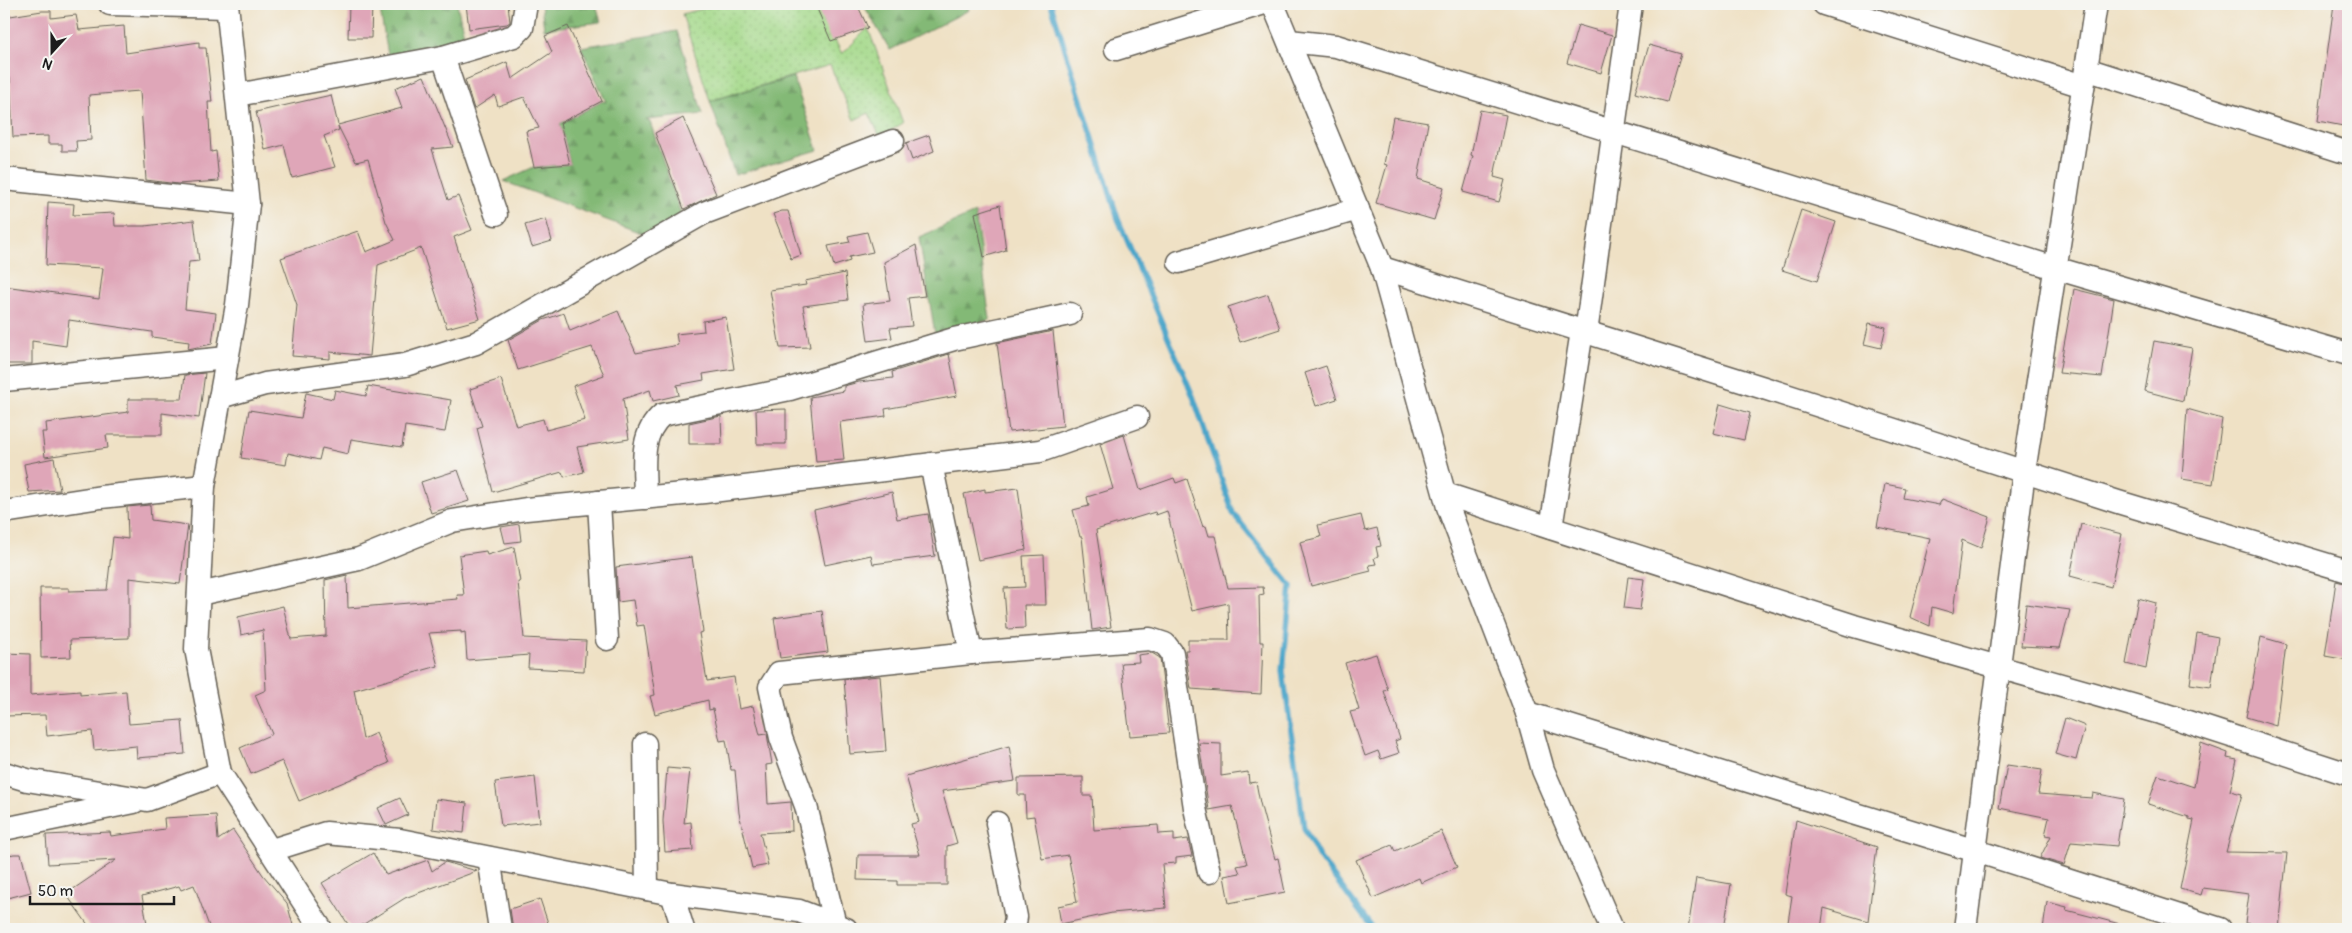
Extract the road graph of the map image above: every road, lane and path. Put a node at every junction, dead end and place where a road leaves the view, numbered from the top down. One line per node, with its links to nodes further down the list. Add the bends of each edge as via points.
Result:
1 (110, 4): 8 (street)
2 (526, 4): 11 (street, via 522,28 514,36)
3 (1261, 4): 10 (street)
4 (1273, 4): 9 (street)
5 (1631, 4): 14 (street)
6 (1824, 4): 12 (street)
7 (2096, 4): 12 (street)
8 (227, 6): 13 (street)
9 (1289, 41): 14 (street, via 1336,46); 19 (street)
10 (1116, 49)
11 (443, 57): 13 (street); 20 (street)
12 (2085, 77): 16 (street); 23 (street)
13 (237, 96): 18 (street)
14 (1613, 133): 23 (street); 25 (street)
15 (893, 140): 29 (street, via 704,213 476,342 405,365 265,384)
16 (2348, 153)
17 (4, 179): 18 (street)
18 (248, 204): 27 (street, via 237,305)
19 (1358, 209): 21 (street); 22 (street)
20 (496, 214)
21 (1179, 262)
22 (1382, 268): 25 (street); 34 (street)
23 (2055, 268): 26 (street); 32 (street)
24 (1070, 314): 35 (street, via 954,339 790,389 662,415 651,424 645,442)
25 (1584, 332): 32 (street); 38 (street)
26 (2348, 354)
27 (227, 358): 28 (street); 29 (street)
28 (4, 380)
29 (220, 397): 33 (street)
30 (1137, 417): 31 (street, via 1040,451)
31 (931, 464): 35 (street); 42 (street)
32 (2024, 472): 39 (street); 43 (street)
33 (204, 486): 37 (street); 40 (street)
34 (1445, 494): 38 (street); 44 (street)
35 (645, 498): 36 (street)
36 (599, 502): 40 (street, via 452,521 359,559); 41 (street)
37 (4, 512)
38 (1551, 528): 43 (street, via 1854,626)
39 (2348, 571)
40 (199, 594): 47 (street, via 196,649)
41 (607, 639)
42 (971, 653): 55 (street, via 1150,639 1165,644 1172,653 1195,808); 58 (street, via 779,673 770,686 781,738 806,806)
43 (1998, 668): 48 (street, via 2160,714); 53 (street)
44 (1527, 713): 53 (street); 63 (street, via 1544,770)
45 (645, 744): 56 (street)
46 (4, 773): 49 (street, via 27,780)
47 (220, 773): 49 (street); 52 (street)
48 (2348, 774)
49 (147, 800): 51 (street)
50 (997, 823): 62 (street, via 1016,916)
51 (4, 829)
52 (272, 850): 54 (street, via 326,833 400,840); 59 (street)
53 (1976, 851): 64 (street); 65 (street)
54 (489, 858): 56 (street); 60 (street)
55 (1210, 872)
56 (647, 889): 57 (street)
57 (672, 894): 58 (street, via 799,911); 61 (street)
58 (841, 927)
59 (321, 929)
60 (500, 929)
61 (683, 929)
62 (1014, 929)
63 (1612, 929)
64 (1966, 929)
65 (2220, 929)

